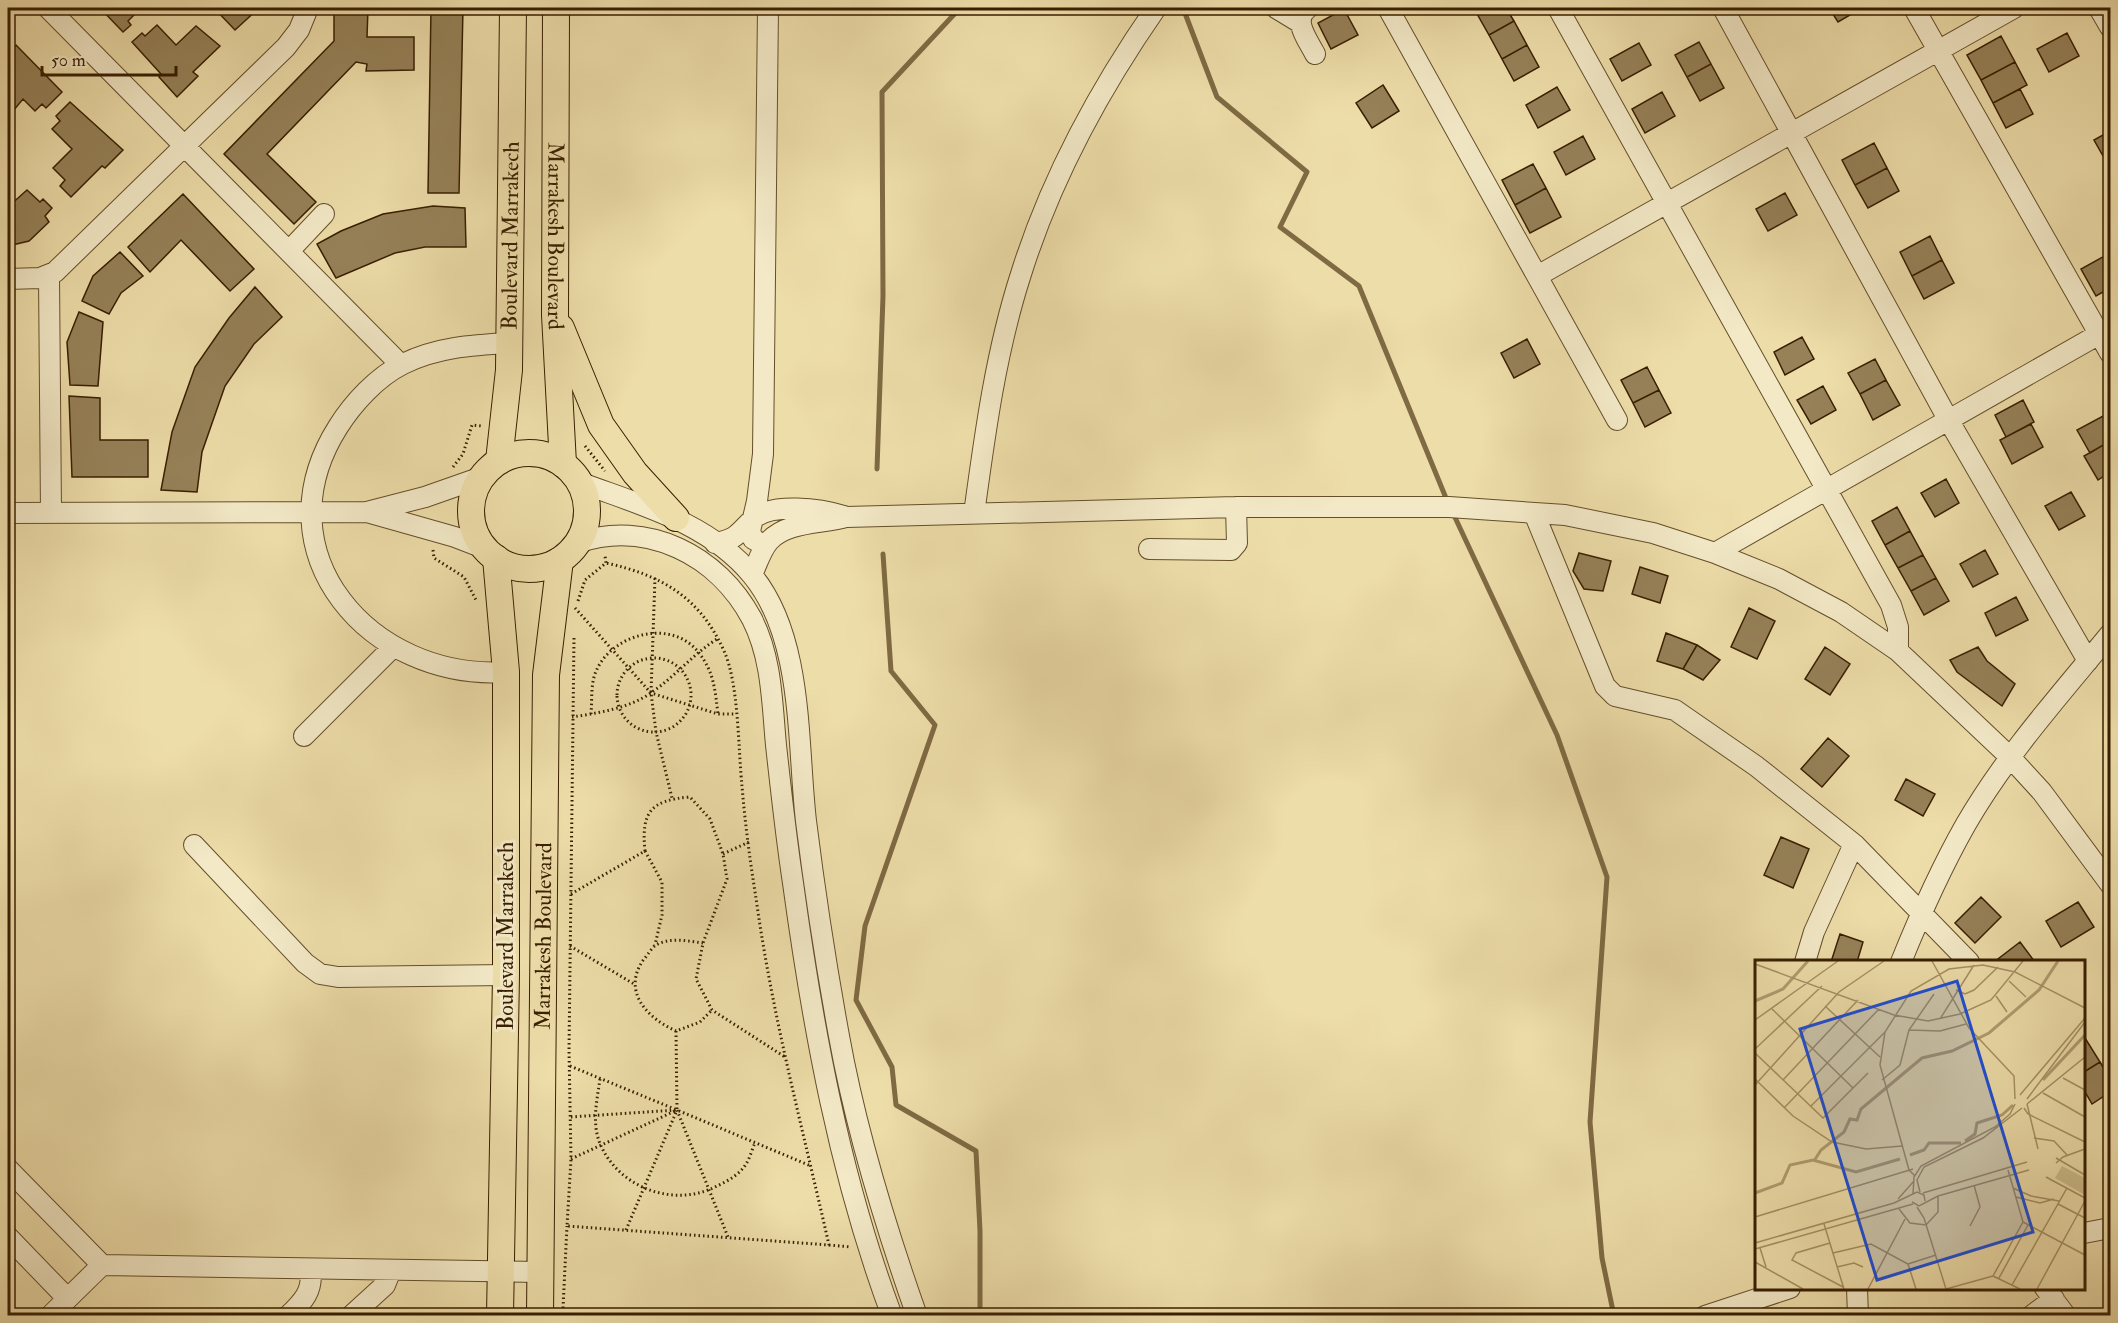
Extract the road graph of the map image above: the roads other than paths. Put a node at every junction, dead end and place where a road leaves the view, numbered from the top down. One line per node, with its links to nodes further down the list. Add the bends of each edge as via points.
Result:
1 (48, 8): 19 (street)
2 (308, 8): 19 (street, via 300,30 286,47)
3 (513, 8): 28 (main road, Boulevard Marrakech)
4 (556, 8): 26 (main road, Marrakesh Boulevard)
5 (768, 8): 33 (street)
6 (1156, 8): 44 (street, via 1074,143 1035,231 998,364)
7 (1276, 8): 14 (street)
8 (1388, 8): 23 (street)
9 (1558, 8): 20 (street)
10 (1723, 8): 18 (street)
11 (1914, 8): 16 (street)
12 (2014, 8): 16 (street)
13 (2099, 8): 15 (street)
14 (1304, 15): 17 (street)
15 (2110, 27)
16 (1939, 51): 18 (street); 27 (street)
17 (1315, 54)
18 (1790, 133): 20 (street); 32 (street)
19 (185, 145): 22 (street); 24 (street)
20 (1667, 204): 23 (street); 36 (street)
21 (324, 214): 22 (street)
22 (290, 251): 30 (street)
23 (1539, 275): 31 (street)
24 (49, 276): 25 (street); 42 (street)
25 (8, 279)
26 (555, 315): 35 (main road, Marrakesh Boulevard); 46 (main road, via 600,425 635,473)
27 (2105, 331): 29 (street); 32 (street)
28 (509, 343): 30 (street, via 447,349); 34 (main road, Boulevard Marrakech, via 504,429)
29 (2110, 353)
30 (401, 365): 39 (street, via 345,415 331,438 313,488)
31 (1617, 420)
32 (1949, 421): 36 (street); 58 (street)
33 (763, 454): 38 (street); 47 (street)
34 (490, 469): 35 (main road, via 511,456 531,453 551,457); 40 (street, via 425,497); 52 (main road, Boulevard Marrakech, via 472,506 477,536)
35 (571, 473): 46 (street, via 611,494); 51 (main road, via 585,494 587,513 583,531)
36 (1825, 489): 53 (street); 57 (street, via 1891,605 1898,627)
37 (1236, 507): 43 (street, via 1449,507); 44 (street); 50 (street, via 1237,543 1231,550)
38 (773, 510): 45 (street, via 818,510); 47 (street); 48 (street)
39 (311, 512): 40 (street); 42 (street); 56 (street, via 318,554 336,591 361,622)
40 (367, 512): 52 (street, via 433,530)
41 (8, 513): 42 (street)
42 (51, 513)
43 (1534, 513): 53 (street, via 1624,526); 62 (street, via 1605,686 1615,696 1675,711 1756,766)
44 (974, 514): 45 (street)
45 (846, 517): 48 (street, via 798,525)
46 (676, 518): 49 (street)
47 (752, 520): 48 (street, via 751,536 762,544); 49 (street, via 740,535)
48 (770, 540): 54 (street)
49 (715, 543): 54 (street)
50 (1149, 549)
51 (569, 551): 52 (main road, via 534,568 521,568); 78 (main road, Marrakesh Boulevard, via 567,612 546,675); 88 (street, via 602,536 633,534 690,553 730,588 759,635 771,689 792,882 819,1041 851,1185)
52 (491, 553): 59 (main road, Boulevard Marrakech, via 502,602)
53 (1714, 553): 57 (street, via 1810,594)
54 (752, 575): 89 (street, via 774,614 788,655 813,874 840,1039 859,1124)
55 (2110, 634): 58 (street)
56 (393, 647): 59 (street, via 447,669); 60 (street)
57 (1898, 651): 61 (street)
58 (2088, 661): 61 (street)
59 (506, 672): 69 (main road, Boulevard Marrakech)
60 (304, 736)
61 (2010, 758): 64 (street, via 2043,792); 65 (street, via 1966,824)
62 (1854, 844): 65 (street); 66 (street, via 1814,932)
63 (194, 845): 69 (street, via 305,963 320,974)
64 (2110, 884)
65 (1921, 911): 67 (street); 68 (street)
66 (1806, 960)
67 (1902, 960)
68 (1967, 960)
69 (506, 975): 77 (main road, Boulevard Marrakech)
70 (8, 1169): 74 (street)
71 (2110, 1228): 72 (street)
72 (2085, 1233)
73 (8, 1237): 82 (street)
74 (102, 1265): 75 (street); 82 (street)
75 (310, 1269): 76 (street); 84 (street, via 307,1294)
76 (391, 1270): 77 (street); 85 (street, via 381,1291)
77 (501, 1272): 78 (street); 86 (main road, Boulevard Marrakech)
78 (540, 1272): 87 (main road, Marrakesh Boulevard)
79 (1857, 1290): 91 (street)
80 (1766, 1292): 90 (street)
81 (2050, 1294): 92 (street); 93 (street)
82 (67, 1298): 83 (street)
83 (50, 1316)
84 (288, 1316)
85 (351, 1316)
86 (500, 1316)
87 (540, 1316)
88 (892, 1316)
89 (916, 1316)
90 (1705, 1316)
91 (1858, 1316)
92 (2031, 1316)
93 (2066, 1316)

